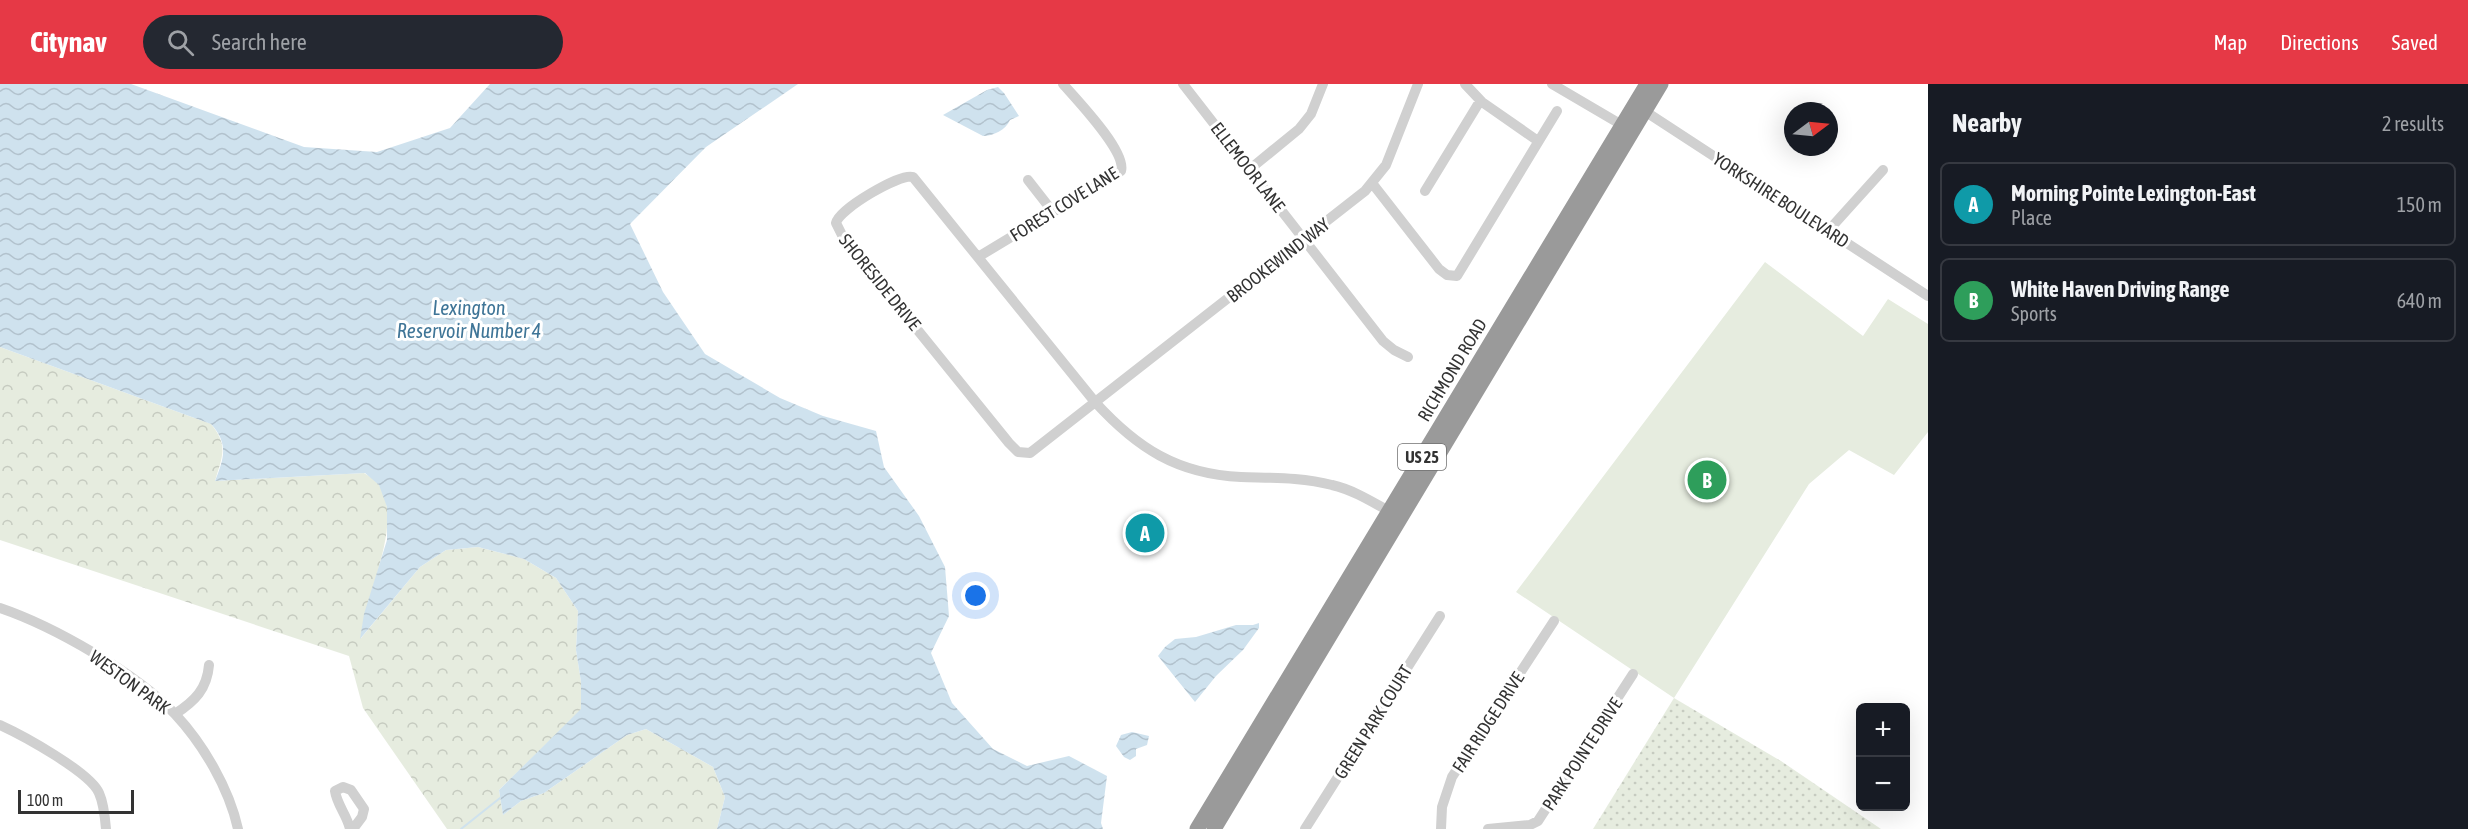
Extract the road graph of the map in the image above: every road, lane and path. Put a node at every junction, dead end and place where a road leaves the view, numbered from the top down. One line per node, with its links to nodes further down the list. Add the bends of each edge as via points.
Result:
1 (1063, 84): 19 (street, FOREST COVE LANE, via 1114,147 1123,168)
2 (1323, 84): 14 (street, via 1311,114 1299,129)
3 (1418, 84): 17 (street, BROOKEWIND WAY, via 1389,157)
4 (1465, 84): 9 (street)
5 (1552, 84): 12 (street)
6 (1647, 84): 10 (highway, RICHMOND ROAD / US 25)
7 (1661, 84): 10 (highway, RICHMOND ROAD / US 25)
8 (1190, 86): 14 (street, ELLEMOOR LANE)
9 (1480, 101): 13 (street); 18 (street)
10 (1639, 108): 12 (highway, RICHMOND ROAD / US 25); 20 (street, YORKSHIRE BOULEVARD)
11 (1557, 111): 13 (street)
12 (1627, 128): 26 (highway, RICHMOND ROAD / US 25)
13 (1538, 141): 17 (street, via 1457,276 1439,268)
14 (1250, 169): 21 (street, ELLEMOOR LANE)
15 (1883, 170): 20 (street)
16 (1028, 180): 19 (street)
17 (1372, 183): 21 (street, BROOKEWIND WAY)
18 (1425, 191)
19 (1053, 212): 22 (street, FOREST COVE LANE)
20 (1828, 231): 23 (street, YORKSHIRE BOULEVARD)
21 (1304, 239): 24 (street, ELLEMOOR LANE, via 1383,341); 25 (street, BROOKEWIND WAY)
22 (978, 257): 25 (street, SHORESIDE DRIVE); 25 (street, SHORESIDE DRIVE, via 910,176 895,180 836,219 844,239 1018,452 1030,453)
23 (1928, 296)
24 (1408, 357)
25 (1095, 402): 26 (street, SHORESIDE DRIVE, via 1137,443 1177,464 1225,476 1319,482 1348,490)
26 (1396, 515): 36 (highway, RICHMOND ROAD / US 25); 37 (highway, RICHMOND ROAD / US 25)
27 (0, 608): 32 (street, WESTON PARK, via 45,626 97,655)
28 (1440, 616): 38 (street, GREEN PARK COURT)
29 (1554, 621): 39 (street, FAIR RIDGE DRIVE, via 1452,777 1442,807)
30 (209, 664): 32 (street, via 208,678 196,699)
31 (1633, 674): 40 (street, PARK POINTE DRIVE, via 1538,821)
32 (175, 714): 35 (street, WESTON PARK, via 208,760)
33 (0, 725): 34 (street, via 85,775 99,791)
34 (106, 829)
35 (238, 829)
36 (1197, 829)
37 (1214, 829)
38 (1305, 829)
39 (1441, 829)
40 (1488, 829)

